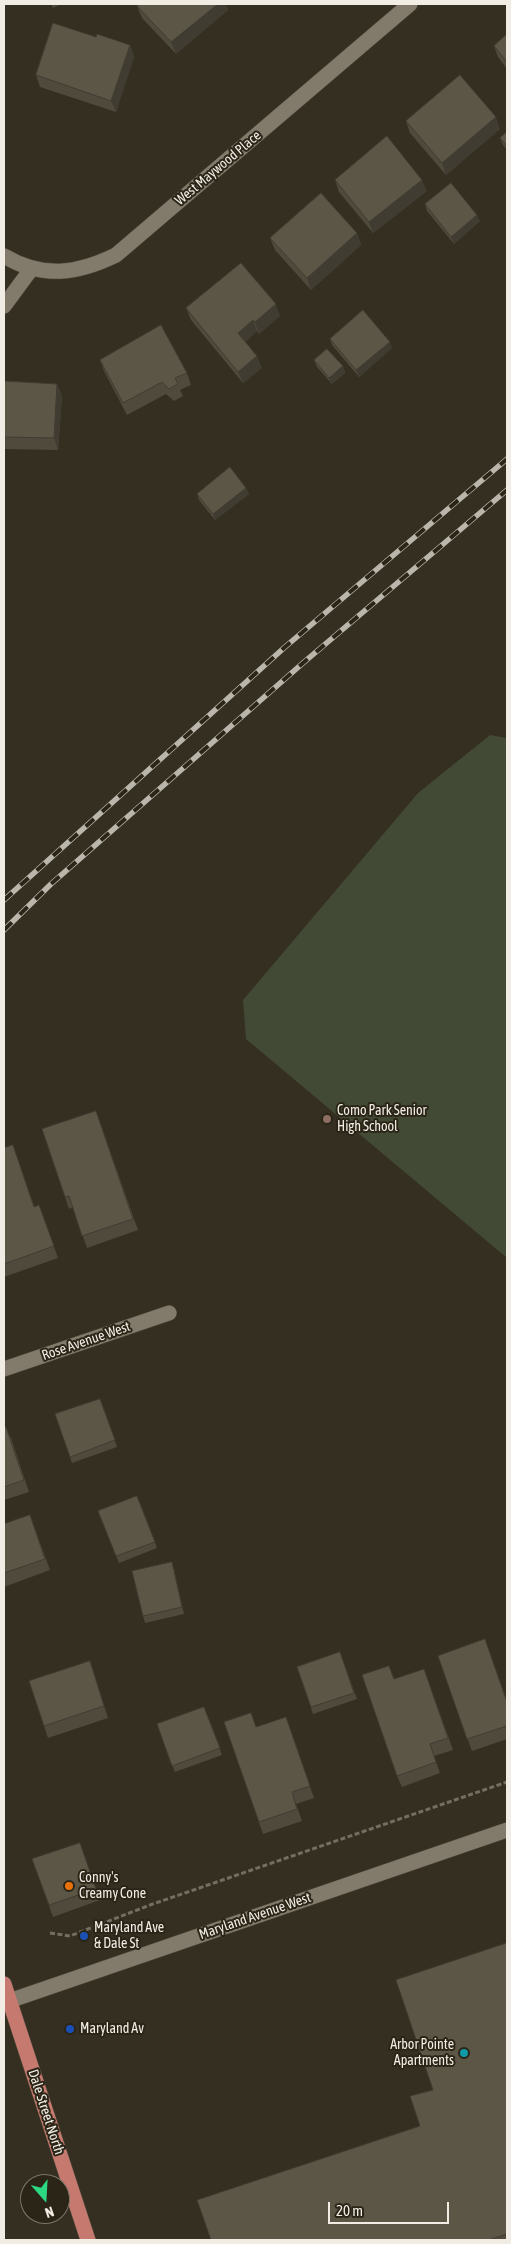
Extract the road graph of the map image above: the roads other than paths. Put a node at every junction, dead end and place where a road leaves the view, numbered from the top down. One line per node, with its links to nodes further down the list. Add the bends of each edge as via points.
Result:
1 (410, 4): 3 (street, West Maywood Place, via 116,255 90,268 61,272)
2 (4, 256): 3 (street, West Maywood Place)
3 (32, 268): 4 (street)
4 (4, 306)
5 (169, 1313): 6 (street, Rose Avenue West)
6 (4, 1369)
7 (507, 1830): 9 (street, Maryland Avenue West)
8 (4, 1984): 9 (main road, Dale Street North)
9 (6, 2002): 10 (main road, Dale Street North)
10 (88, 2240)

